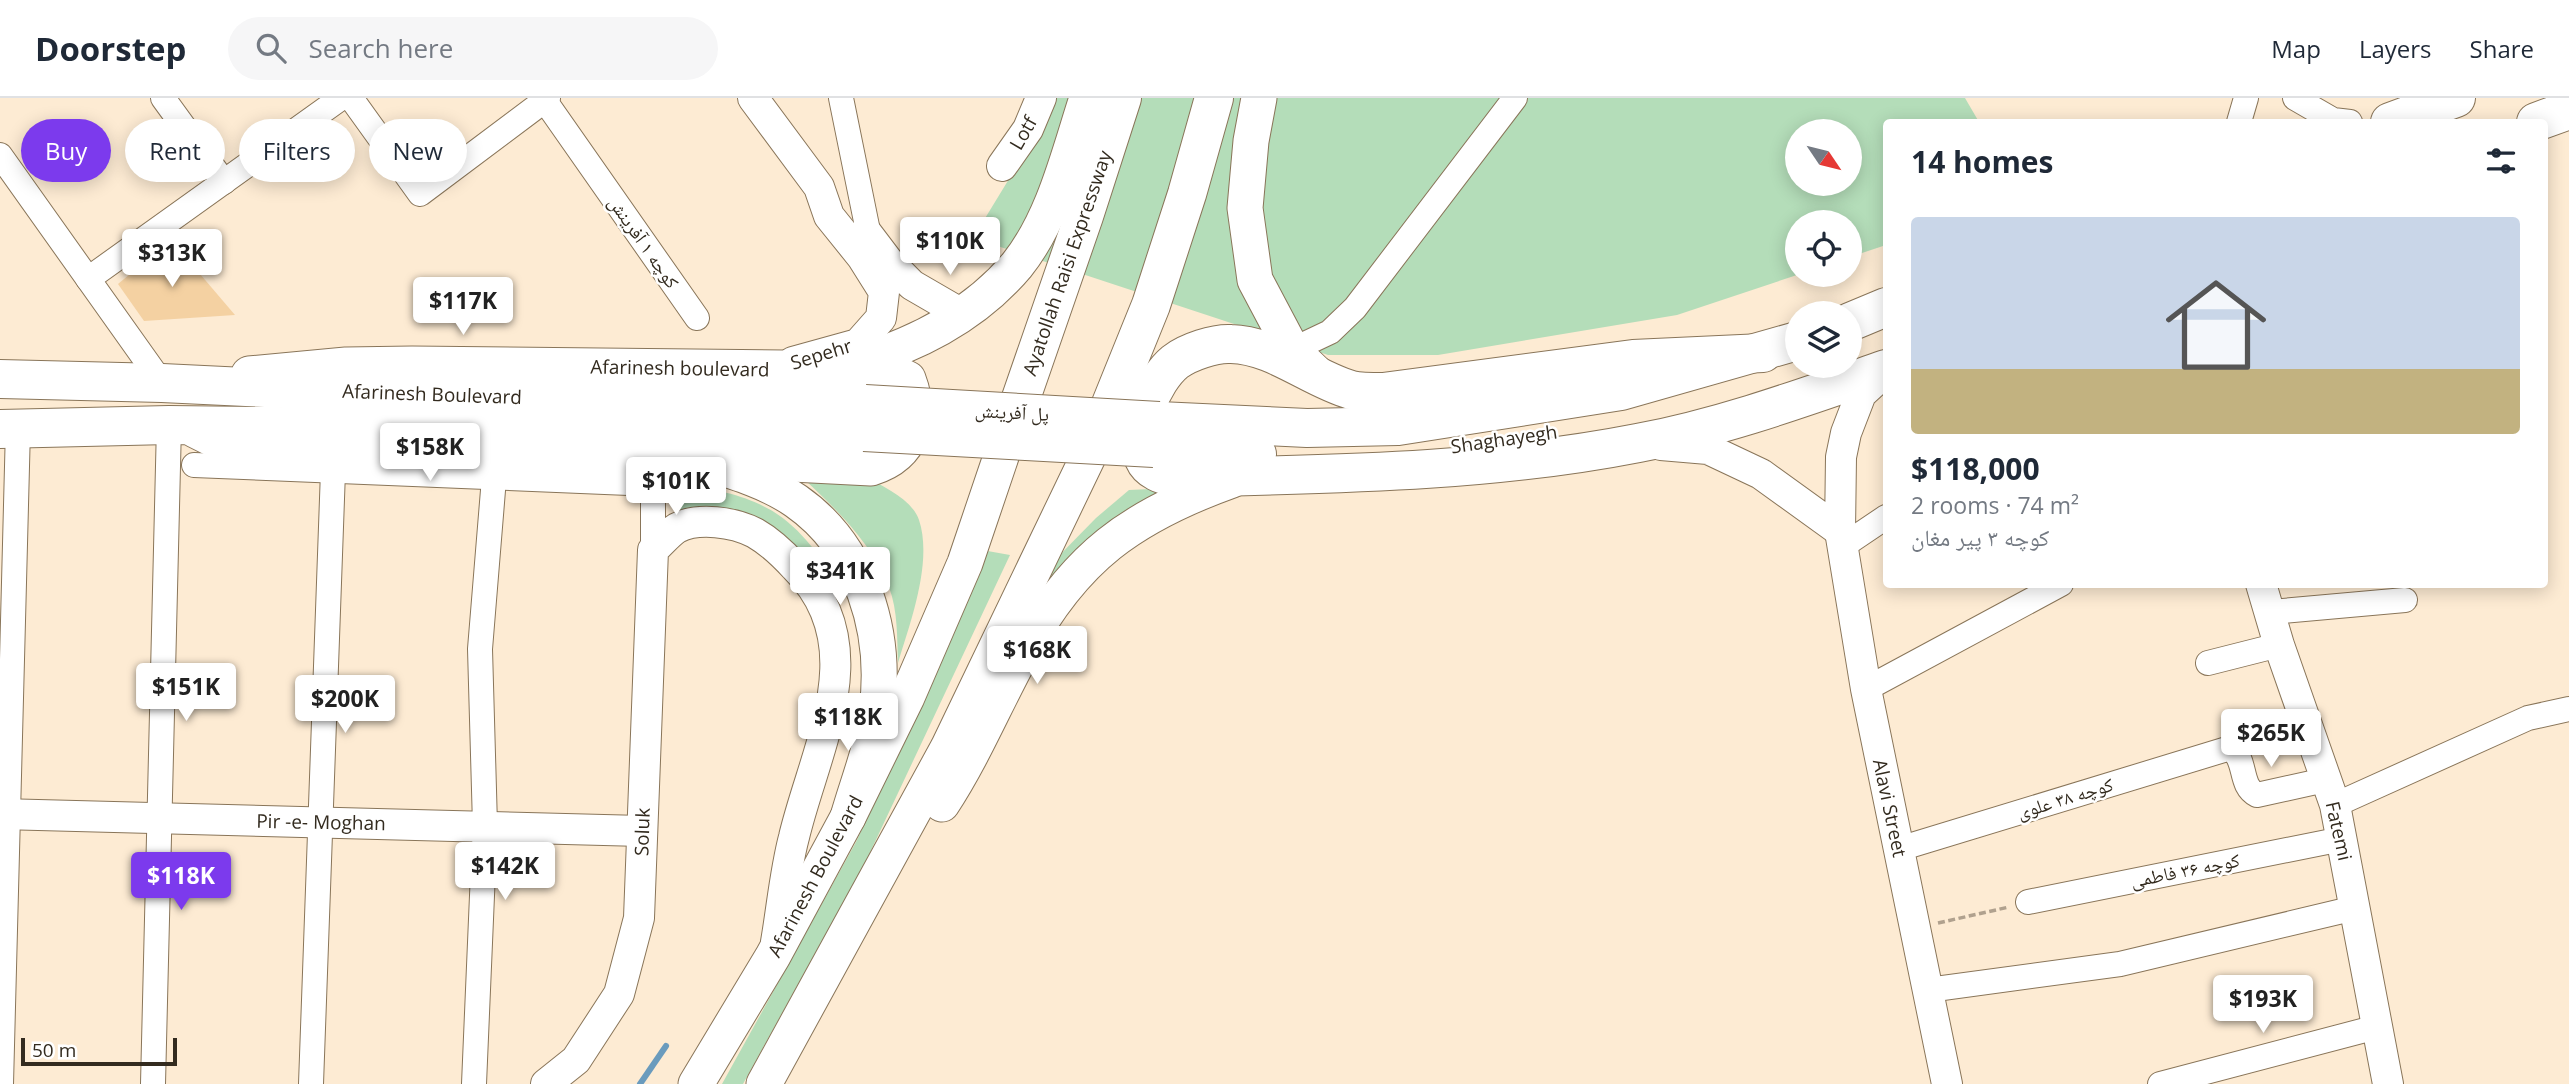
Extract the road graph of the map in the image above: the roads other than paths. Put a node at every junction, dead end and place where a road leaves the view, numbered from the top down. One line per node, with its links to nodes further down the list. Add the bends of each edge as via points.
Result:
1 (163, 98): 17 (street)
2 (341, 98): 24 (street)
3 (351, 98): 15 (street, via 420,194)
4 (752, 98): 26 (street, Sepehr)
5 (841, 98): 27 (street)
6 (1041, 98): 23 (street, Lotf, via 1028,129)
7 (1087, 98): 30 (main road, via 1055,196 1036,235 1017,264)
8 (1122, 98): 47 (main road, Ayatollah Raisi Expressway)
9 (1214, 98): 50 (main road, via 1151,305)
10 (1259, 98): 34 (main road, via 1245,208 1255,279)
11 (1515, 98): 34 (street, via 1355,308 1330,332)
12 (2246, 98): 18 (street)
13 (2295, 98): 19 (street)
14 (2456, 98): 20 (main road)
15 (545, 99): 32 (street, کوچه ۱ آفرینش)
16 (2569, 110): 21 (main road)
17 (178, 119)
18 (2240, 119)
19 (2331, 119)
20 (2398, 119)
21 (2544, 119)
22 (0, 155): 28 (street)
23 (1002, 166)
24 (225, 181)
25 (223, 182): 28 (street)
26 (819, 187): 27 (street, Sepehr, via 845,204); 38 (street, Sepehr, via 829,216 884,292 881,318 858,344)
27 (869, 236): 30 (street, Sepehr, via 912,285)
28 (88, 279): 44 (street)
29 (1883, 308): 31 (main road)
30 (962, 314): 37 (main road, via 916,341)
31 (1862, 317)
32 (697, 318)
33 (1780, 347): 41 (main road, via 1633,359 1383,392 1352,390); 49 (main road, Shaghayegh, via 1621,391 1398,426)
34 (1292, 350): 41 (main road)
35 (1883, 354): 36 (main road, Shaghayegh)
36 (1862, 361)
37 (834, 369): 38 (main road, Afarinesh boulevard); 52 (main road, Afarinesh boulevard, via 892,371 908,379 914,396 914,424 904,449 890,462 871,468)
38 (767, 370): 44 (main road, Afarinesh boulevard, via 346,365)
39 (1883, 371): 51 (main road, via 1786,404)
40 (1883, 373): 58 (street, Alavi Street, via 1861,394 1846,433 1841,457)
41 (1321, 377): 55 (main road, via 1260,348 1229,343 1176,362 1157,382 1140,438 1144,460 1157,473 1174,478)
42 (1802, 378): 49 (main road, Shaghayegh, via 1672,414 1399,455 1255,454)
43 (0, 379): 44 (main road, Afarinesh Boulevard)
44 (162, 383): 45 (main road, Afarinesh Boulevard)
45 (864, 418): 46 (main road, Afarinesh Boulevard); 49 (main road, پل آفرینش, bridge)
46 (177, 425): 48 (main road, Afarinesh Boulevard); 52 (main road, Afarinesh Boulevard, via 221,443 324,453); 70 (street, via 165,627)
47 (1011, 427): 69 (main road, Afarinesh Boulevard, via 961,574)
48 (9, 428): 68 (street, via 13,621)
49 (1157, 434)
50 (1098, 436): 78 (main road, via 948,748)
51 (1639, 443): 55 (main road, via 1461,467); 58 (street, via 1708,449 1761,474)
52 (693, 460): 69 (main road, via 738,473 796,501 840,543 858,575 872,608 878,657 877,709)
53 (194, 466): 54 (street)
54 (333, 471): 56 (street); 71 (street)
55 (1240, 477): 78 (main road, via 1136,522 1075,575 1023,651 957,782 919,839)
56 (494, 478): 59 (street, via 653,484); 72 (street, via 480,649)
57 (1883, 518): 58 (street)
58 (1842, 538): 65 (street, Alavi Street)
59 (653, 550): 73 (street, Soluk); 79 (street, via 678,528 701,522 731,524 755,533 815,590 836,645 837,680 793,839)
60 (2055, 588): 65 (street)
61 (2266, 598): 62 (street); 63 (street, Fatemi)
62 (2405, 600)
63 (2279, 645): 64 (street); 67 (street, Fatemi)
64 (2208, 663)
65 (1866, 689): 75 (street, Alavi Street)
66 (2569, 709): 67 (street, via 2528,718)
67 (2330, 792): 74 (street, Fatemi); 75 (street, کوچه ۳۸ علوی, via 2257,795 2248,789 2238,753 2232,749)
68 (4, 814): 70 (street, Pir -e- Moghan); 82 (street)
69 (848, 817): 79 (main road, Afarinesh Boulevard)
70 (162, 818): 71 (street, Pir -e- Moghan); 83 (street)
71 (318, 822): 72 (street, Pir -e- Moghan); 84 (street)
72 (485, 825): 73 (street, Pir -e- Moghan); 85 (street)
73 (642, 831): 86 (street, Soluk, via 639,918 619,994 576,1060)
74 (2342, 838): 76 (street, کوچه ۳۶ فاطمی); 77 (street, Fatemi)
75 (1899, 849): 80 (street, Alavi Street)
76 (2028, 902)
77 (2355, 908): 80 (street, via 2120,964); 81 (street, Fatemi)
78 (858, 911): 88 (main road)
79 (773, 956): 87 (main road, Afarinesh Boulevard)
80 (1928, 990): 89 (street, Alavi Street)
81 (2377, 1027): 90 (street); 91 (street, Fatemi)
82 (1, 1084)
83 (153, 1084)
84 (311, 1084)
85 (474, 1084)
86 (546, 1084)
87 (696, 1084)
88 (764, 1084)
89 (1947, 1084)
90 (2160, 1084)
91 (2388, 1084)

